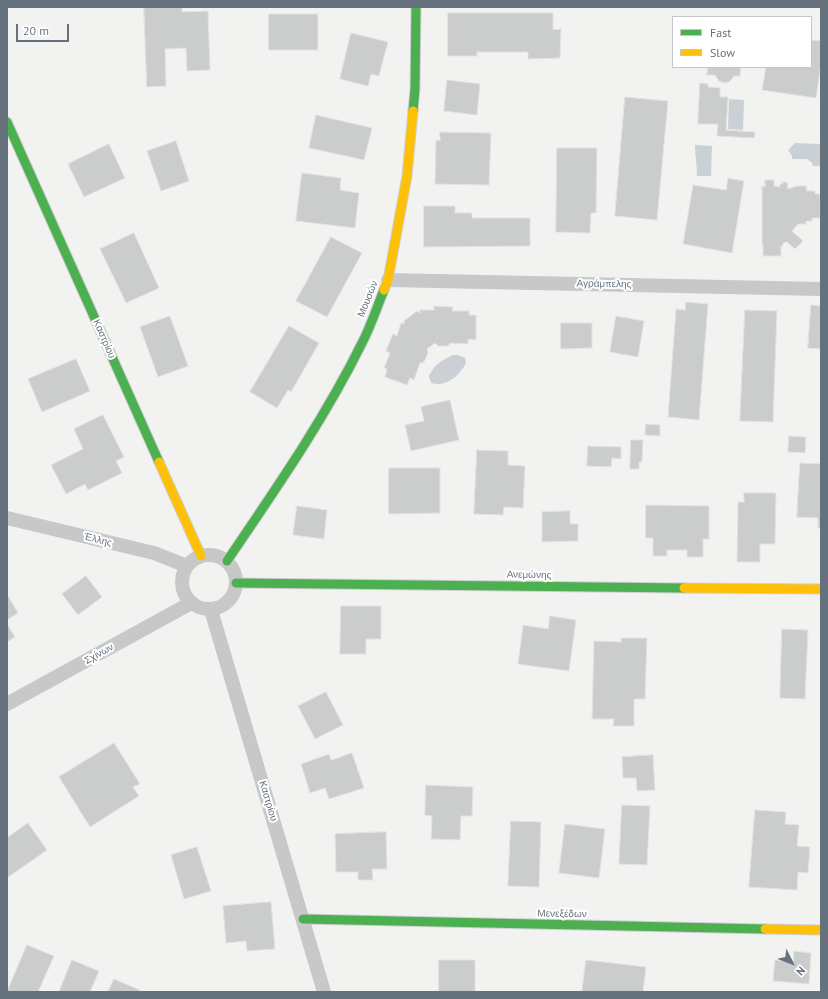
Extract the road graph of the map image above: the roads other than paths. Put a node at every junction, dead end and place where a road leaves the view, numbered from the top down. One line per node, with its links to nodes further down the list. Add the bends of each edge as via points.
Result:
1 (416, 7): 3 (street, Μουσών, via 415,88 408,176)
2 (7, 122): 6 (street, Καστρίου)
3 (388, 280): 4 (street, Αγράμπελης); 7 (street, Μουσών, via 363,342 332,403)
4 (821, 289)
5 (7, 518): 8 (street, Έλλης, via 154,553)
6 (201, 556): 7 (street, via 216,556); 8 (street)
7 (227, 561): 9 (street, via 234,572)
8 (187, 566): 11 (street, via 182,580 183,592)
9 (236, 583): 10 (street, Ανεμώνης); 12 (street, via 233,596 224,605)
10 (821, 589)
11 (190, 603): 12 (street, via 200,609); 13 (street, Σχίνων)
12 (211, 610): 14 (street, Καστρίου)
13 (7, 704)
14 (303, 920): 15 (street, Μενεξέδων); 16 (street, Καστρίου)
15 (821, 930)
16 (324, 992)

